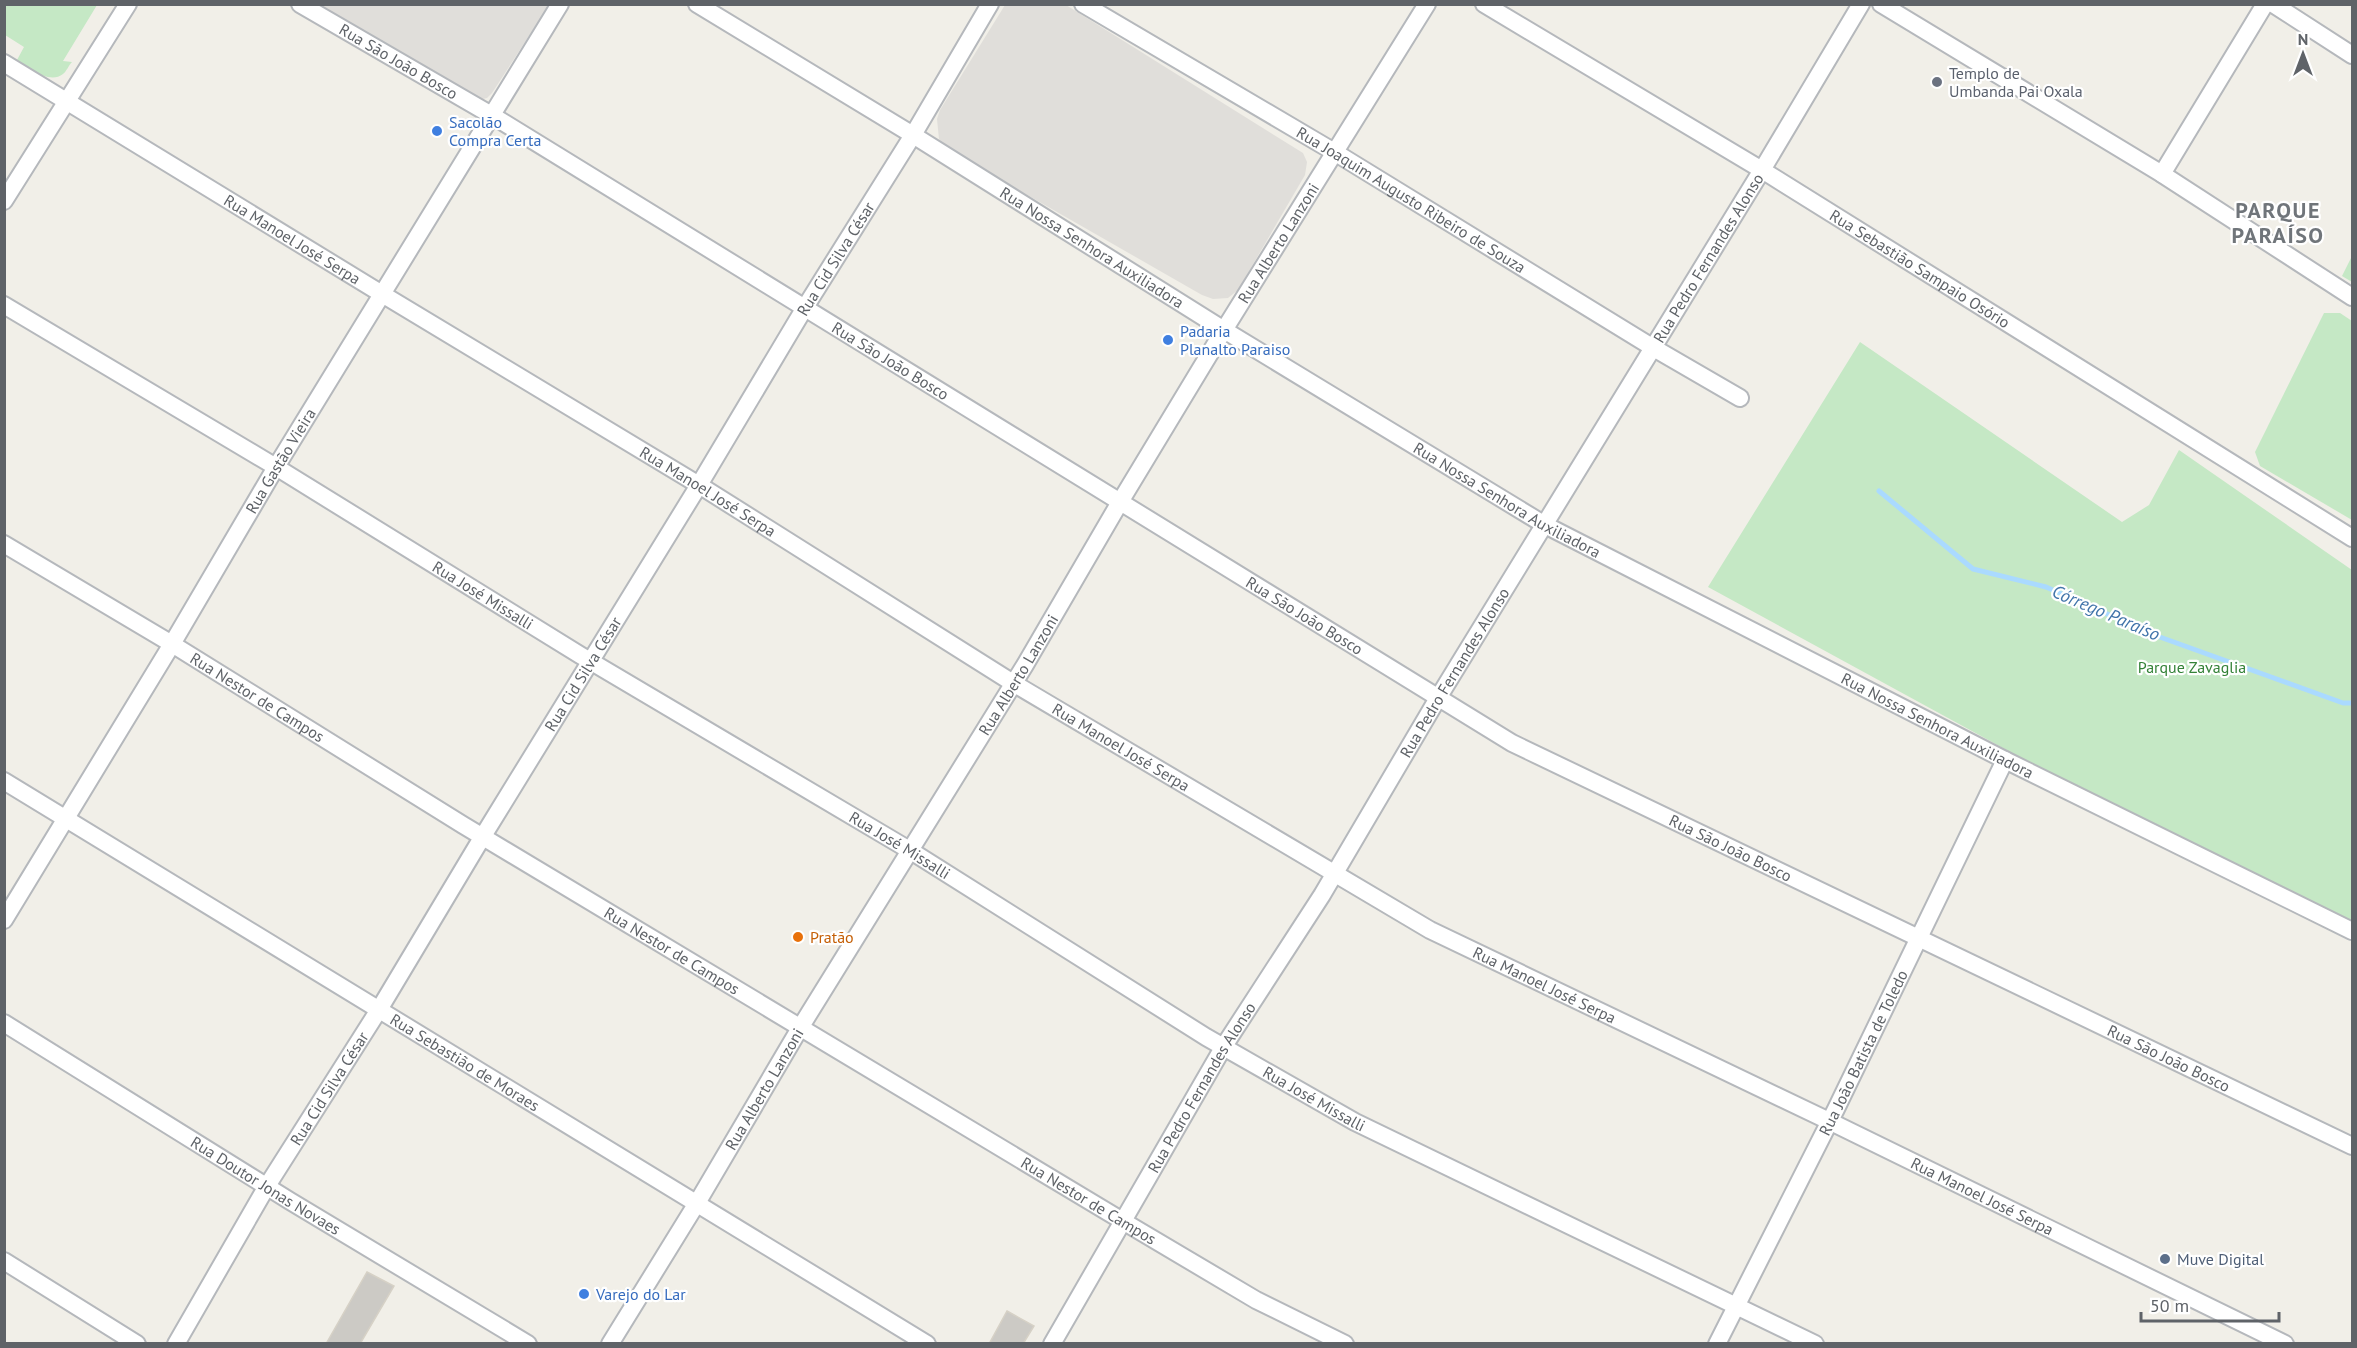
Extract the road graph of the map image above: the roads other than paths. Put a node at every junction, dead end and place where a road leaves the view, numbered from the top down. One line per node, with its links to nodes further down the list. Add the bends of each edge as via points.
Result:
1 (128, 4): 15 (street)
2 (300, 4): 16 (street, Rua São João Bosco)
3 (560, 4): 16 (street, Rua Gastão Vieira)
4 (697, 4): 17 (street, Rua Nossa Senhora Auxiliadora)
5 (990, 4): 17 (street, Rua Cid Silva César)
6 (1083, 4): 18 (street, Rua Joaquim Augusto Ribeiro de Souza)
7 (1427, 4): 18 (street, Rua Alberto Lanzoni)
8 (1484, 4): 19 (street, Rua Sebastião Sampaio Osório)
9 (1861, 4): 19 (street, Rua Pedro Fernandes Alonso)
10 (1881, 4): 20 (street)
11 (2265, 4): 20 (street)
12 (2273, 4): 13 (street)
13 (2352, 55)
14 (4, 63): 15 (street, Rua Manoel José Serpa)
15 (67, 100): 21 (street); 22 (street, Rua Manoel José Serpa)
16 (493, 116): 22 (street, Rua Gastão Vieira); 25 (street, Rua São João Bosco)
17 (913, 135): 25 (street, Rua Cid Silva César); 26 (street, Rua Nossa Senhora Auxiliadora)
18 (1336, 153): 26 (street, Rua Alberto Lanzoni); 27 (street, Rua Joaquim Augusto Ribeiro de Souza)
19 (1762, 171): 27 (street, Rua Pedro Fernandes Alonso); 33 (street, Rua Sebastião Sampaio Osório)
20 (2162, 174): 23 (street)
21 (4, 201)
22 (382, 294): 29 (street, Rua Gastão Vieira); 30 (street, Rua Manoel José Serpa)
23 (2352, 297)
24 (4, 305): 29 (street, Rua José Missalli)
25 (804, 309): 30 (street, Rua Cid Silva César); 31 (street, Rua São João Bosco)
26 (1224, 330): 31 (street, Rua Alberto Lanzoni); 32 (street, Rua Nossa Senhora Auxiliadora)
27 (1652, 347): 28 (street, Rua Joaquim Augusto Ribeiro de Souza); 32 (street, Rua Pedro Fernandes Alonso)
28 (1740, 398)
29 (276, 467): 35 (street, Rua Gastão Vieira); 36 (street, Rua José Missalli)
30 (699, 485): 36 (street, Rua Cid Silva César); 37 (street, Rua Manoel José Serpa)
31 (1120, 502): 37 (street, Rua Alberto Lanzoni); 38 (street, Rua São João Bosco)
32 (1545, 525): 38 (street, Rua Pedro Fernandes Alonso); 39 (street, Rua Nossa Senhora Auxiliadora)
33 (2352, 538)
34 (4, 544): 35 (street, Rua Nestor de Campos)
35 (172, 645): 41 (street, Rua Gastão Vieira); 42 (street, Rua Nestor de Campos)
36 (591, 660): 42 (street, Rua Cid Silva César); 43 (street, Rua José Missalli)
37 (1013, 683): 43 (street, Rua Alberto Lanzoni); 44 (street, Rua Manoel José Serpa)
38 (1438, 698): 44 (street, Rua Pedro Fernandes Alonso); 47 (street, Rua São João Bosco, via 1512,743)
39 (2006, 760): 46 (street, Rua Nossa Senhora Auxiliadora); 47 (street, Rua João Batista de Toledo)
40 (4, 781): 41 (street, Rua Sebastião de Moraes)
41 (66, 818): 45 (street, Rua Gastão Vieira); 48 (street, Rua Sebastião de Moraes)
42 (483, 836): 48 (street, Rua Cid Silva César); 50 (street, Rua Nestor de Campos)
43 (911, 851): 50 (street, Rua Alberto Lanzoni); 51 (street, Rua José Missalli)
44 (1335, 873): 51 (street, Rua Pedro Fernandes Alonso); 52 (street, Rua Manoel José Serpa, via 1430,930)
45 (4, 920)
46 (2352, 931)
47 (1918, 937): 52 (street, Rua João Batista de Toledo); 53 (street, Rua São João Bosco)
48 (380, 1008): 54 (street, Rua Cid Silva César); 55 (street, Rua Sebastião de Moraes)
49 (4, 1023): 54 (street, Rua Doutor Jonas Novaes)
50 (800, 1028): 55 (street, Rua Alberto Lanzoni); 56 (street, Rua Nestor de Campos)
51 (1224, 1046): 56 (street, Rua Pedro Fernandes Alonso); 58 (street, Rua José Missalli, via 1355,1122)
52 (1829, 1121): 58 (street, Rua João Batista de Toledo); 68 (street, Rua Manoel José Serpa)
53 (2352, 1146)
54 (267, 1186): 60 (street, Rua Cid Silva César); 61 (street, Rua Doutor Jonas Novaes)
55 (698, 1203): 62 (street, Rua Alberto Lanzoni); 63 (street, Rua Sebastião de Moraes)
56 (1121, 1220): 64 (street, Rua Pedro Fernandes Alonso); 65 (street, Rua Nestor de Campos, via 1256,1300)
57 (4, 1261): 59 (street)
58 (1735, 1305): 66 (street, Rua João Batista de Toledo); 67 (street, Rua José Missalli)
59 (137, 1344)
60 (176, 1344)
61 (528, 1344)
62 (610, 1344)
63 (927, 1344)
64 (1052, 1344)
65 (1345, 1344)
66 (1717, 1344)
67 (1815, 1344)
68 (2285, 1344)

